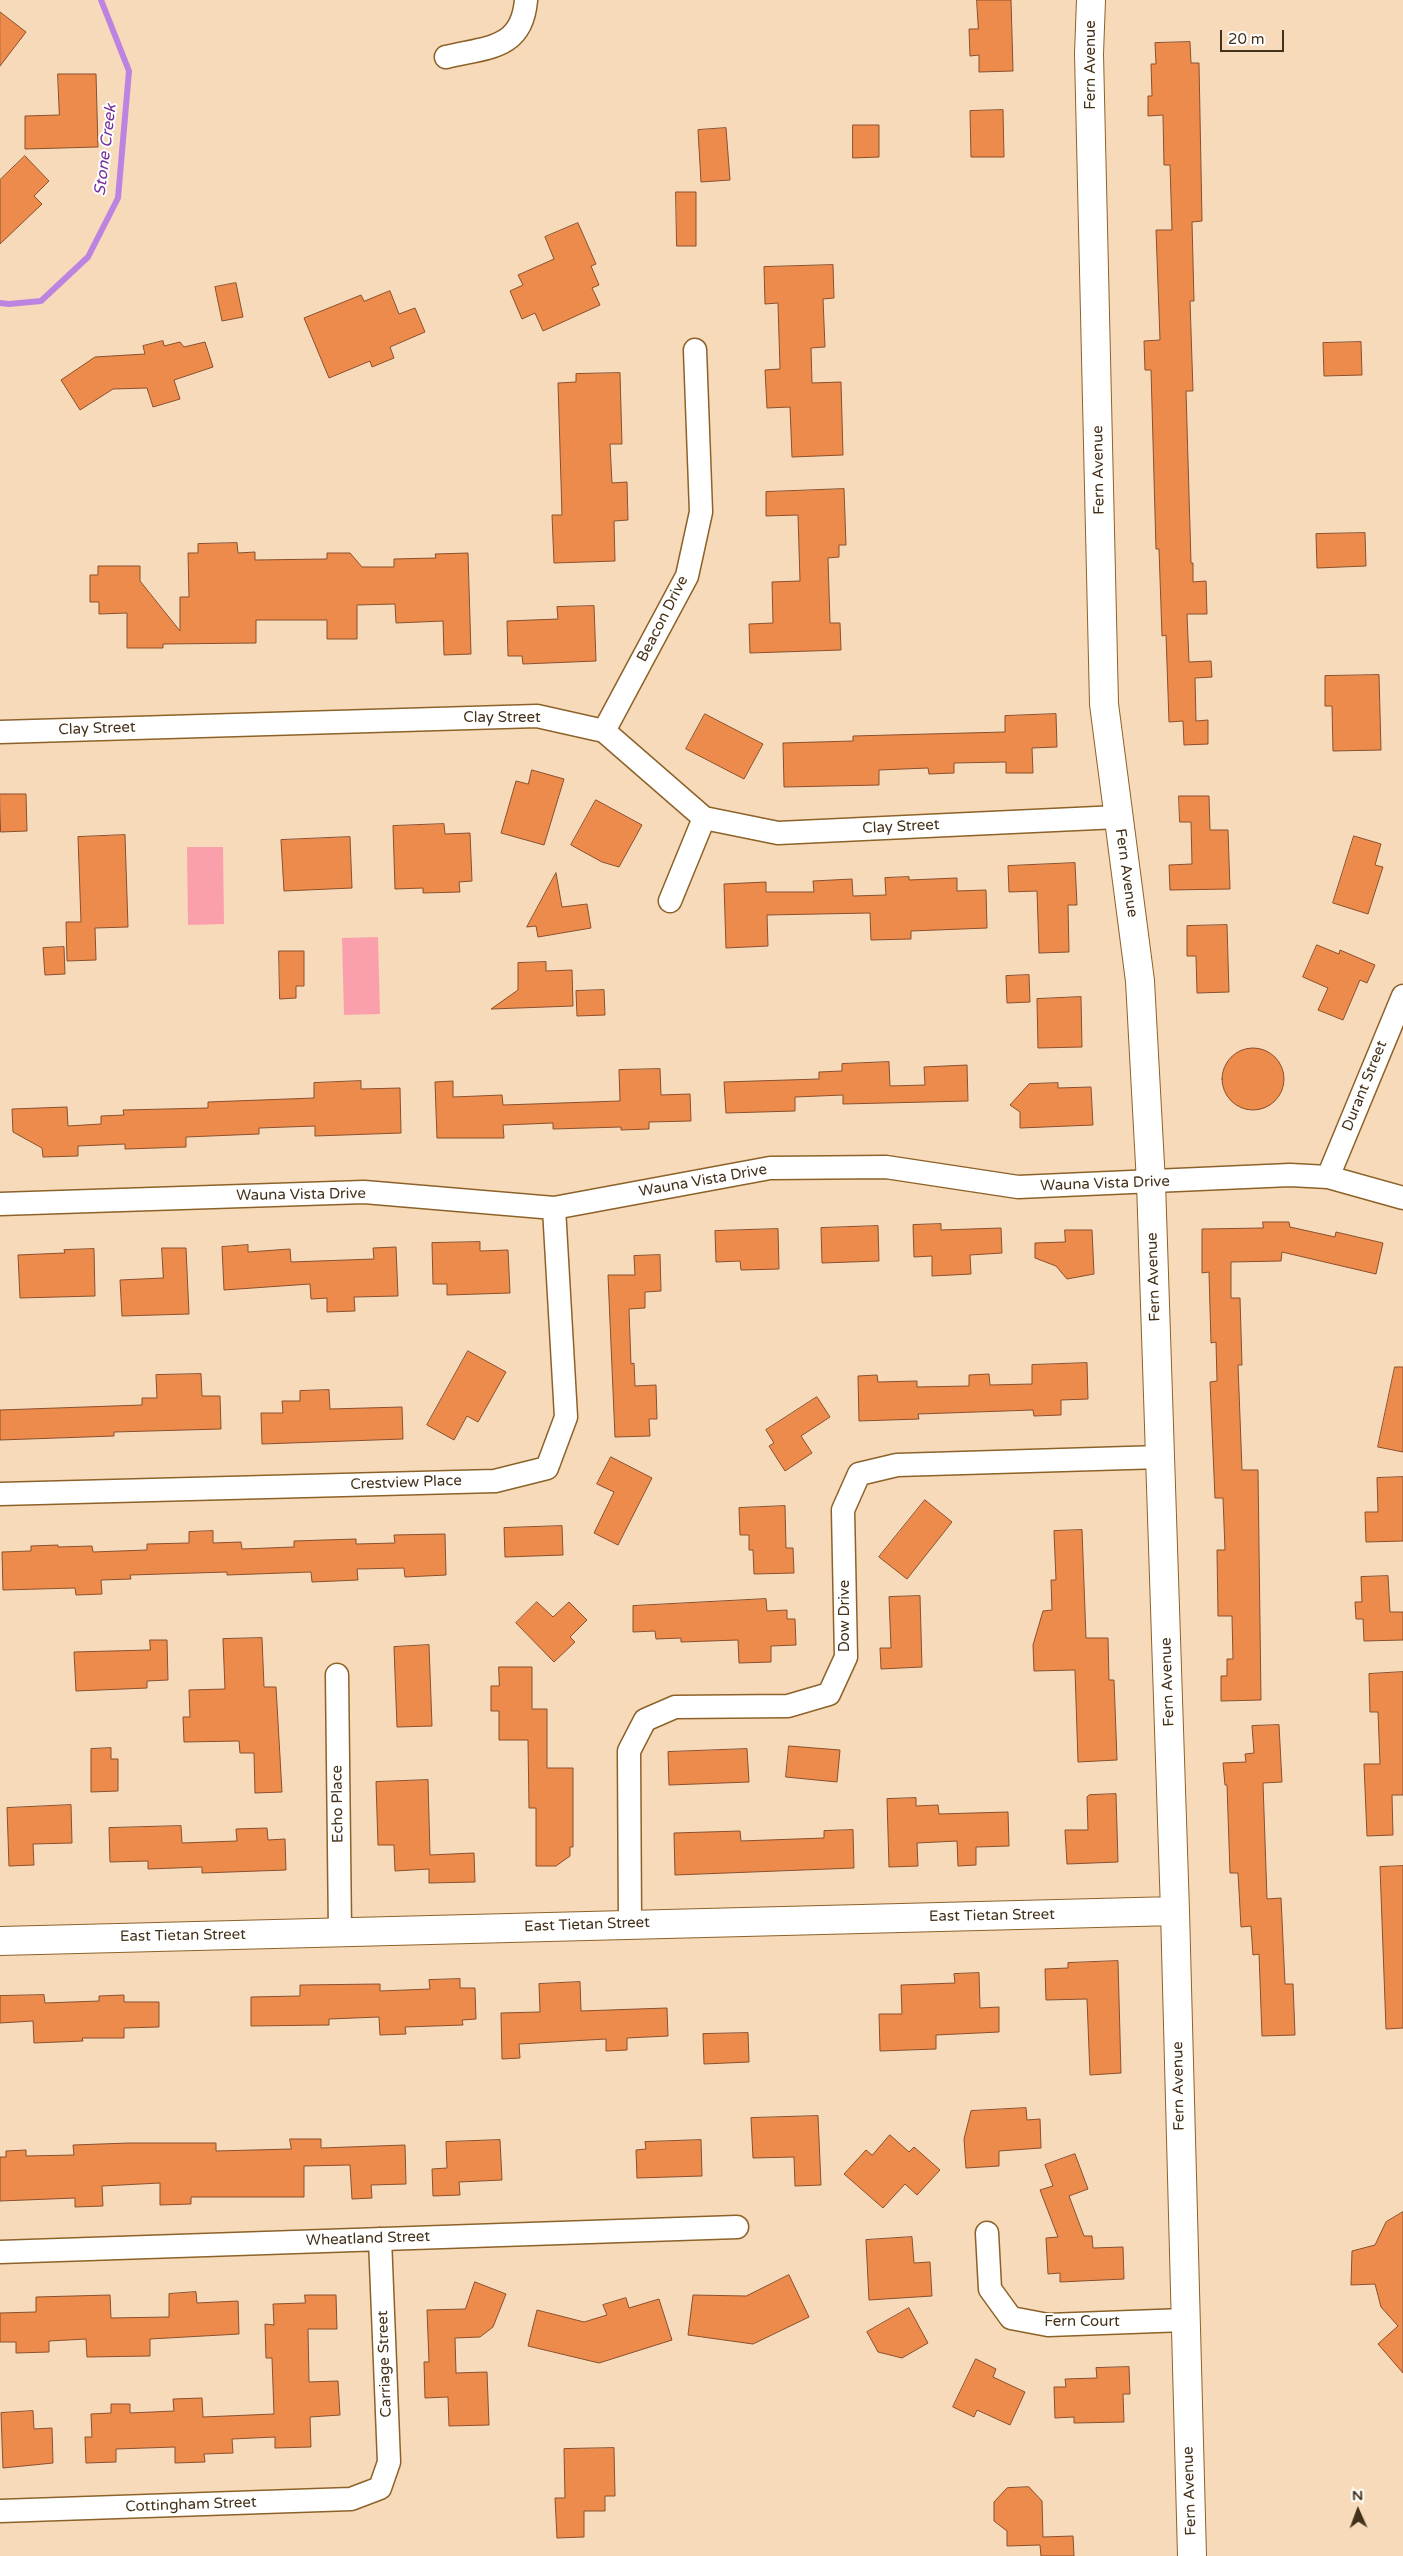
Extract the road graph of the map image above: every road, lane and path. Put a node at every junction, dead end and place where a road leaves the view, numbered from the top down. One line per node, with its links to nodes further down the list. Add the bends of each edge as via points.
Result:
1 (526, 0): 3 (street, via 519,30 505,42)
2 (1091, 0): 7 (main road, Fern Avenue, via 1089,54 1104,704)
3 (446, 57)
4 (695, 350): 5 (street, Beacon Drive, via 701,512 687,576)
5 (604, 731): 6 (street, Clay Street, via 537,716); 8 (street, Clay Street)
6 (0, 732)
7 (1118, 817): 8 (street, Clay Street, via 778,832); 12 (main road, Fern Avenue, via 1140,981)
8 (704, 818): 9 (street)
9 (670, 901)
10 (1403, 996): 11 (street, Durant Street)
11 (1328, 1177): 12 (street, Wauna Vista Drive); 13 (street, Wauna Vista Drive)
12 (1151, 1183): 15 (street, Wauna Vista Drive, via 1018,1187 886,1167 770,1168); 16 (main road, Fern Avenue)
13 (1403, 1198)
14 (0, 1204): 15 (street, Wauna Vista Drive, via 364,1192)
15 (554, 1208): 17 (street, Crestview Place, via 566,1417 547,1468 495,1481)
16 (1161, 1456): 19 (main road, Fern Avenue); 20 (street, Dow Drive, via 897,1465 859,1474 843,1510 846,1657 829,1694 788,1706 675,1707 645,1720 629,1751)
17 (0, 1494)
18 (337, 1675): 21 (street, Echo Place)
19 (1175, 1911): 20 (main road, East Tietan Street); 27 (main road, Fern Avenue)
20 (630, 1924): 21 (main road, East Tietan Street)
21 (340, 1932): 22 (main road, East Tietan Street)
22 (0, 1941)
23 (737, 2227): 25 (street, Wheatland Street)
24 (988, 2233): 27 (street, Fern Court, via 990,2289 1011,2318 1048,2325)
25 (380, 2239): 26 (street, Wheatland Street); 28 (street, Carriage Street, via 389,2462)
26 (0, 2252)
27 (1185, 2320): 30 (main road, Fern Avenue)
28 (380, 2488): 29 (street, Cottingham Street, via 351,2499)
29 (0, 2511)
30 (1192, 2556)

